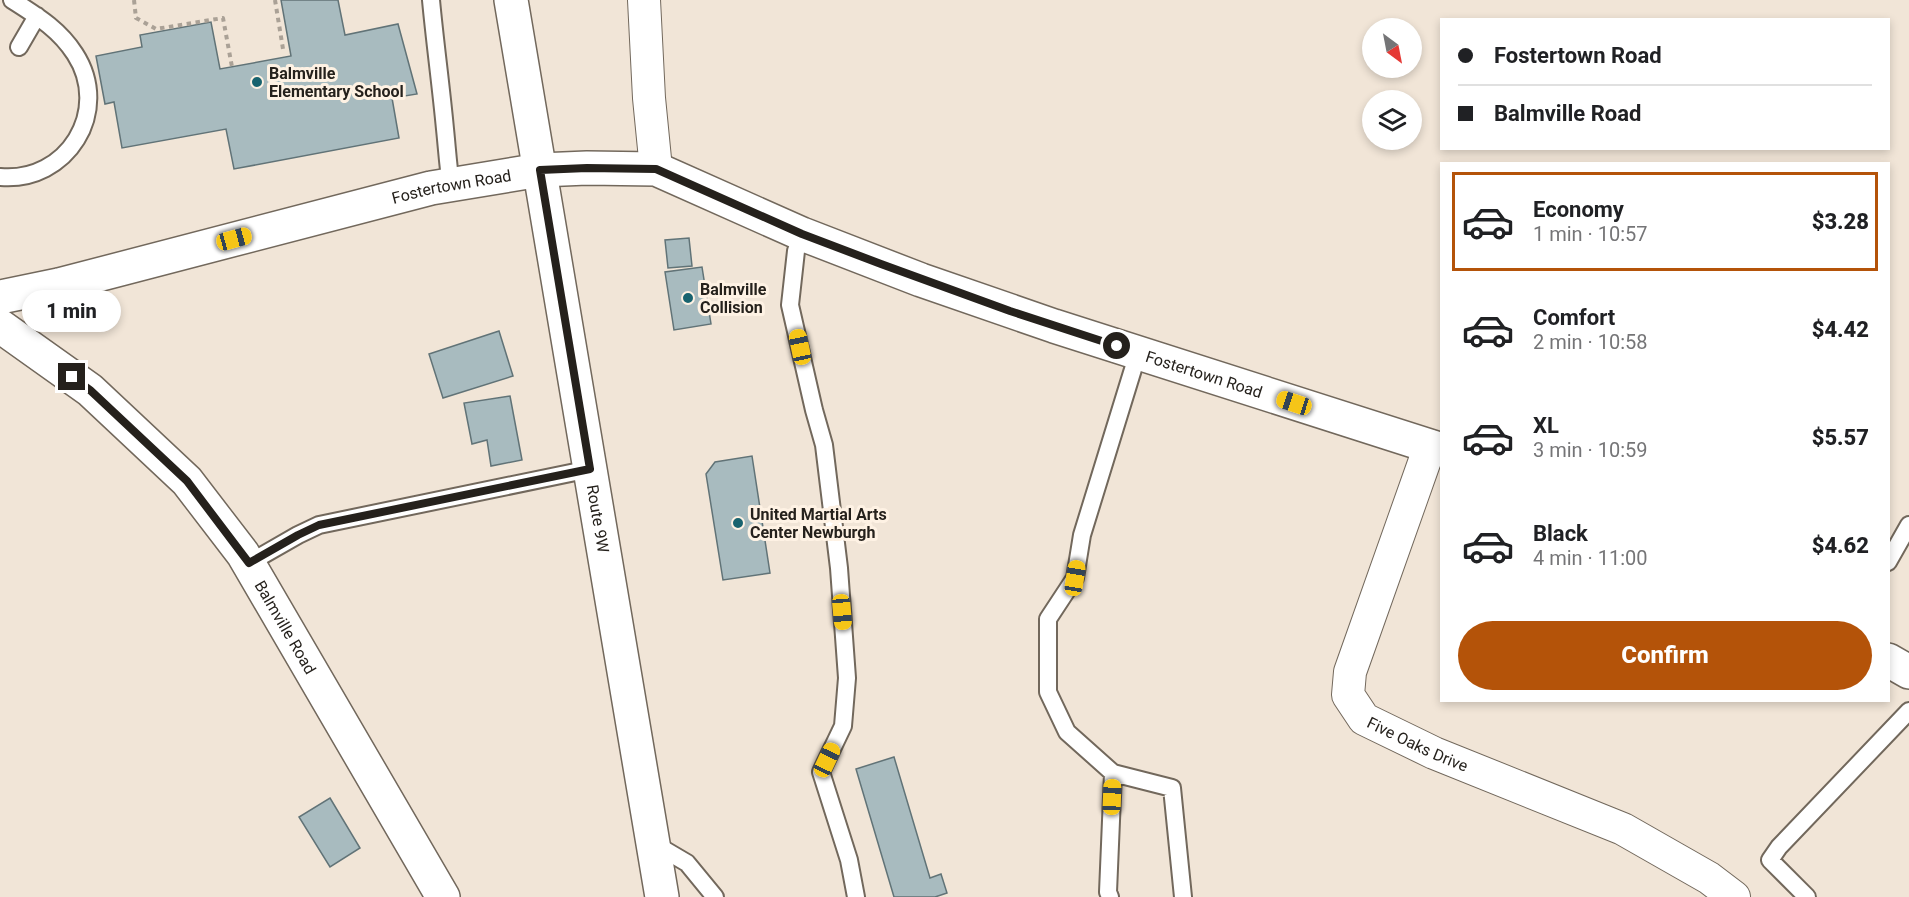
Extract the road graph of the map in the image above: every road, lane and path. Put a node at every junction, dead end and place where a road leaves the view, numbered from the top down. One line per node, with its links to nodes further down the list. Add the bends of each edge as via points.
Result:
1 (12, 0): 7 (lane)
2 (134, 0): 10 (path, via 136,18 156,29 223,18)
3 (275, 0): 9 (path)
4 (432, 0): 14 (lane)
5 (511, 0): 12 (main road, Route 9W)
6 (644, 0): 11 (street)
7 (37, 16): 8 (lane); 13 (lane, via 55,28 76,55 86,77 88,102 83,130 67,153 42,171 14,179)
8 (19, 47)
9 (283, 49)
10 (232, 67)
11 (656, 169): 12 (main road, Fostertown Road); 15 (main road, Fostertown Road)
12 (540, 170): 14 (main road, Fostertown Road); 20 (main road, Route 9W)
13 (0, 177)
14 (451, 184): 16 (main road, Fostertown Road)
15 (802, 234): 18 (main road, Fostertown Road, via 921,280); 32 (lane, via 795,251 790,305 824,445 847,678 843,726 821,772 849,860)
16 (0, 297)
17 (0, 326): 23 (main road, Balmville Road, via 90,390 187,481)
18 (1138, 353): 19 (main road, Fostertown Road); 27 (lane, via 1082,535 1075,578 1048,619 1047,692 1067,732)
19 (1436, 448): 35 (street, Five Oaks Drive, via 1350,672 1348,695 1364,719 1434,753 1623,829 1709,878)
20 (590, 469): 23 (lane, via 319,525); 28 (main road, Route 9W)
21 (1909, 525): 22 (lane)
22 (1890, 558)
23 (249, 563): 29 (main road, Balmville Road)
24 (1890, 661): 25 (main road)
25 (1909, 672)
26 (1909, 711): 36 (lane, via 1770,860)
27 (1113, 773): 33 (lane); 34 (lane, via 1172,788)
28 (653, 842): 30 (main road, Route 9W); 31 (lane, via 687,863)
29 (443, 897)
30 (662, 897)
31 (715, 897)
32 (856, 897)
33 (1110, 897)
34 (1184, 897)
35 (1734, 897)
36 (1807, 897)

